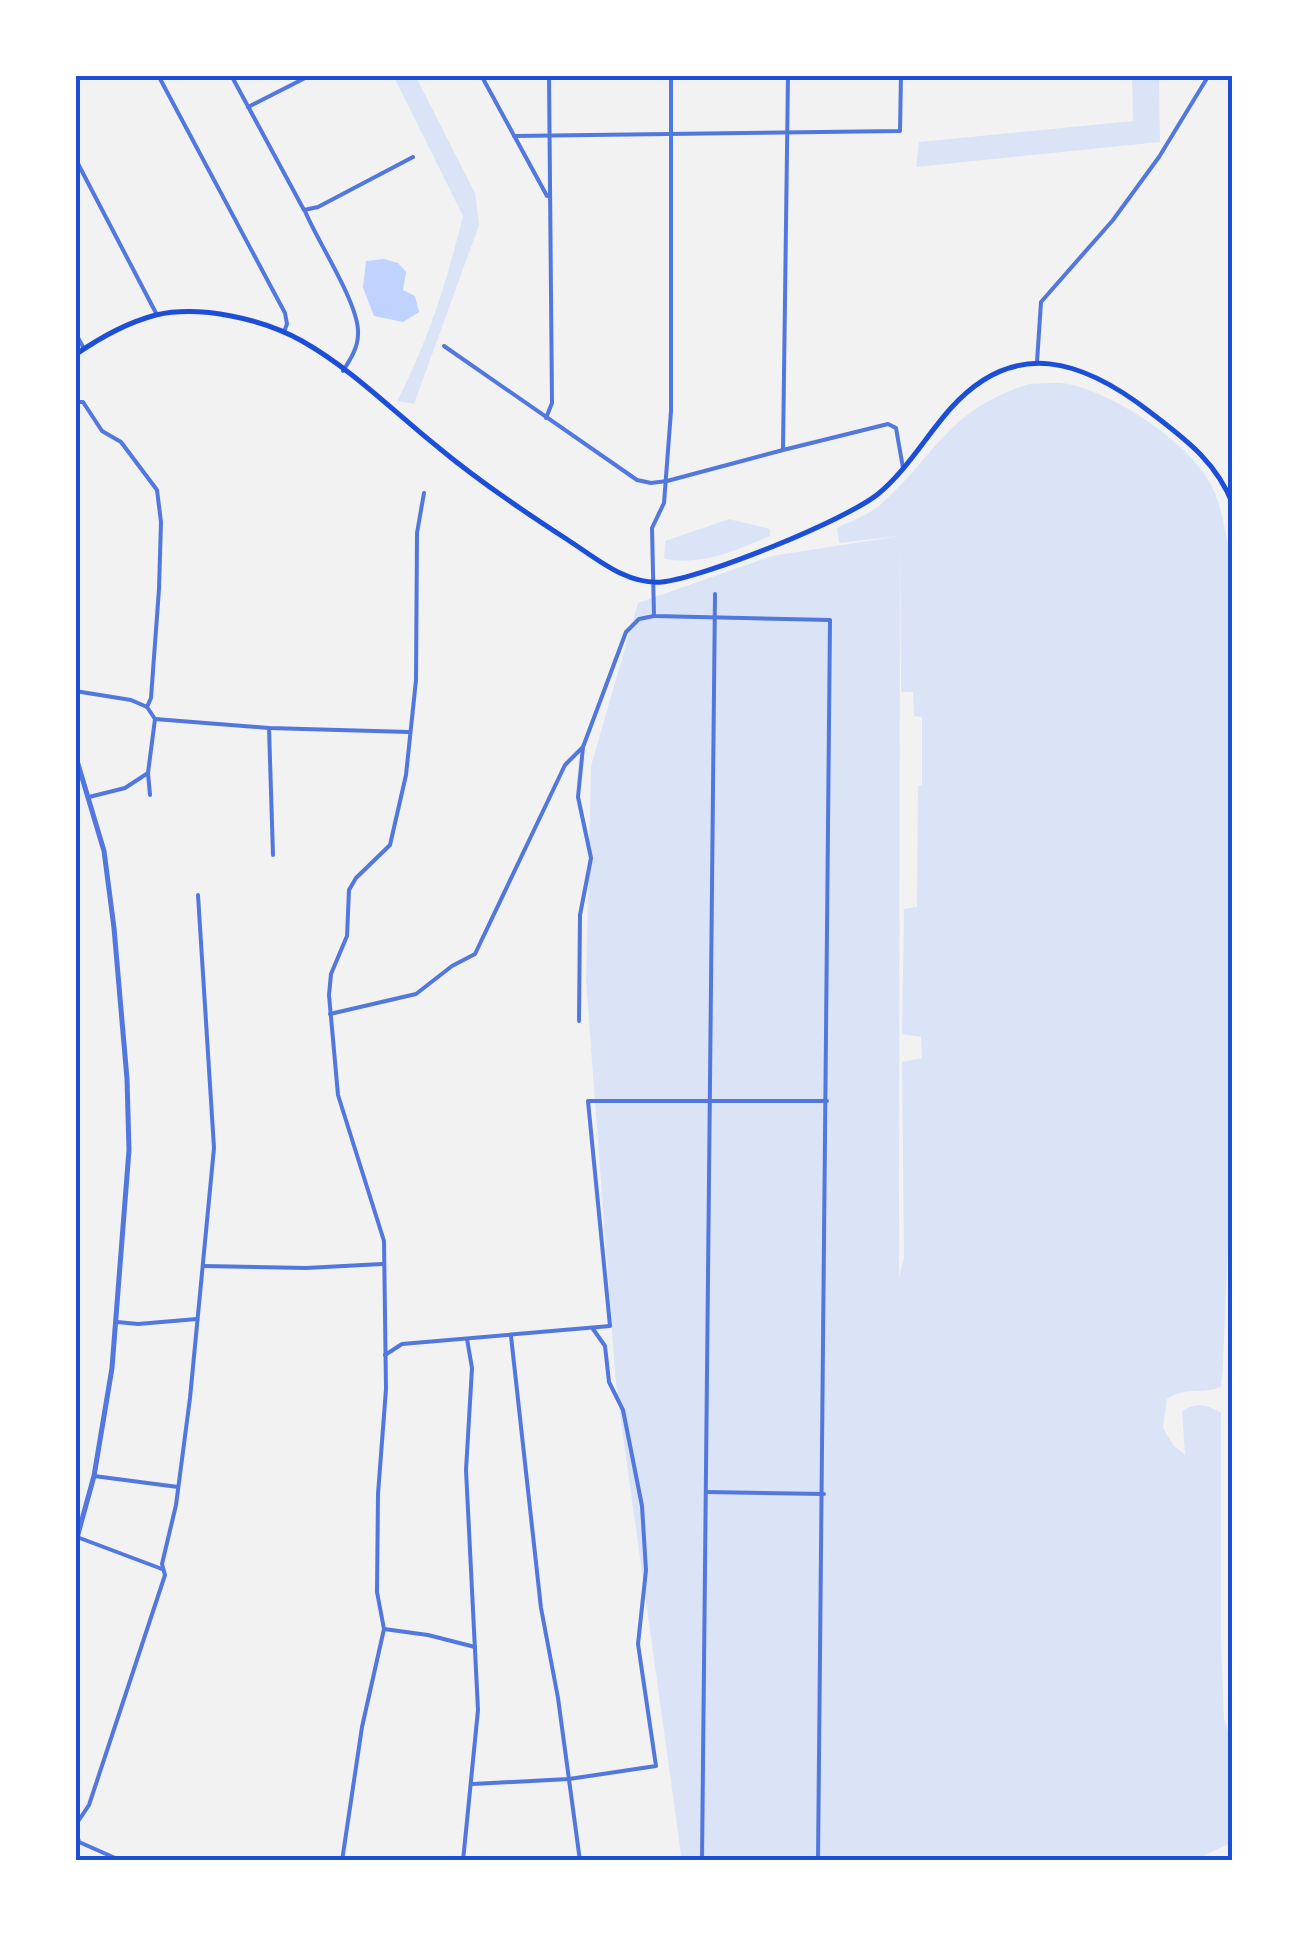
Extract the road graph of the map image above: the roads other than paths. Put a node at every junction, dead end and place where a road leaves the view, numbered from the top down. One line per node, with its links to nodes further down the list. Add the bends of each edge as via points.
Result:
1 (158, 75): 21 (street, via 285,313)
2 (231, 75): 10 (street)
3 (311, 75): 10 (street)
4 (482, 75): 14 (street)
5 (548, 75): 13 (street)
6 (671, 75): 11 (street)
7 (788, 75): 12 (street)
8 (901, 75): 12 (street, via 900,131)
9 (1210, 75): 25 (street, via 1114,220 1041,302)
10 (248, 107): 18 (street)
11 (671, 132): 12 (street); 13 (street); 31 (street)
12 (786, 133): 29 (street)
13 (549, 135): 14 (street); 17 (street)
14 (514, 136): 17 (street)
15 (413, 156): 18 (street)
16 (75, 158): 19 (street)
17 (549, 200): 28 (street, via 552,403)
18 (304, 210): 26 (street, via 355,314 359,333)
19 (158, 315): 21 (main road, via 224,316); 23 (main road)
20 (75, 332): 23 (street)
21 (284, 332): 26 (main road)
22 (444, 346): 28 (street)
23 (84, 349): 24 (main road)
24 (75, 355)
25 (1037, 362): 30 (main road, via 995,372 953,406); 33 (main road, via 1102,378 1143,406 1199,450 1224,481)
26 (343, 371): 34 (main road, via 510,502 614,569)
27 (75, 402): 39 (street, via 83,402 102,430 121,442 157,490 159,589)
28 (546, 418): 31 (street, via 636,480)
29 (782, 450): 30 (street, via 888,424 896,428); 31 (street)
30 (904, 468): 34 (main road, via 876,495 826,522)
31 (667, 481): 34 (street, via 652,528)
32 (424, 493): 42 (street)
33 (1233, 506)
34 (654, 582): 36 (street)
35 (715, 594): 37 (street)
36 (654, 616): 37 (street); 43 (street, via 626,632)
37 (715, 620): 52 (street); 53 (street, via 830,620)
38 (75, 692): 39 (street)
39 (147, 707): 40 (street)
40 (155, 720): 41 (street); 45 (street)
41 (269, 728): 42 (street); 48 (street)
42 (408, 732): 50 (street, via 411,749 390,845 349,890 348,936 331,974)
43 (583, 746): 50 (street, via 565,765 475,954 416,994); 51 (street, via 578,796 591,858 580,915)
44 (75, 754): 47 (street)
45 (148, 773): 46 (street); 47 (street)
46 (150, 795)
47 (90, 797): 57 (street, via 104,851 127,1079 129,1150)
48 (272, 855)
49 (198, 895): 55 (street, via 214,1148)
50 (329, 1014): 54 (street, via 338,1094 382,1229)
51 (579, 1021)
52 (710, 1100): 53 (street); 58 (street, via 588,1101 610,1326); 65 (street)
53 (827, 1101): 66 (street)
54 (382, 1264): 55 (street); 61 (street)
55 (203, 1266): 56 (street)
56 (197, 1320): 57 (street); 64 (street)
57 (116, 1322): 63 (street)
58 (593, 1329): 59 (street); 73 (street, via 605,1346 609,1382 623,1410 642,1506 646,1570 638,1644 656,1766)
59 (510, 1334): 60 (street); 73 (street, via 541,1608)
60 (467, 1339): 61 (street, via 402,1344); 72 (street)
61 (385, 1355): 70 (street, via 377,1554)
62 (1233, 1447): 71 (main road)
63 (94, 1476): 64 (street); 67 (street)
64 (178, 1487): 69 (street)
65 (706, 1492): 66 (street); 82 (street)
66 (824, 1494): 83 (street)
67 (77, 1537): 68 (street); 69 (street)
68 (75, 1545)
69 (164, 1569): 75 (street, via 90,1806)
70 (384, 1629): 72 (street); 79 (street)
71 (1233, 1642)
72 (475, 1647): 74 (street)
73 (569, 1779): 74 (street); 81 (street)
74 (473, 1784): 80 (street)
75 (75, 1826): 76 (street)
76 (78, 1842): 77 (street); 78 (street)
77 (75, 1851)
78 (122, 1861)
79 (342, 1861)
80 (463, 1861)
81 (580, 1861)
82 (702, 1861)
83 (818, 1861)

